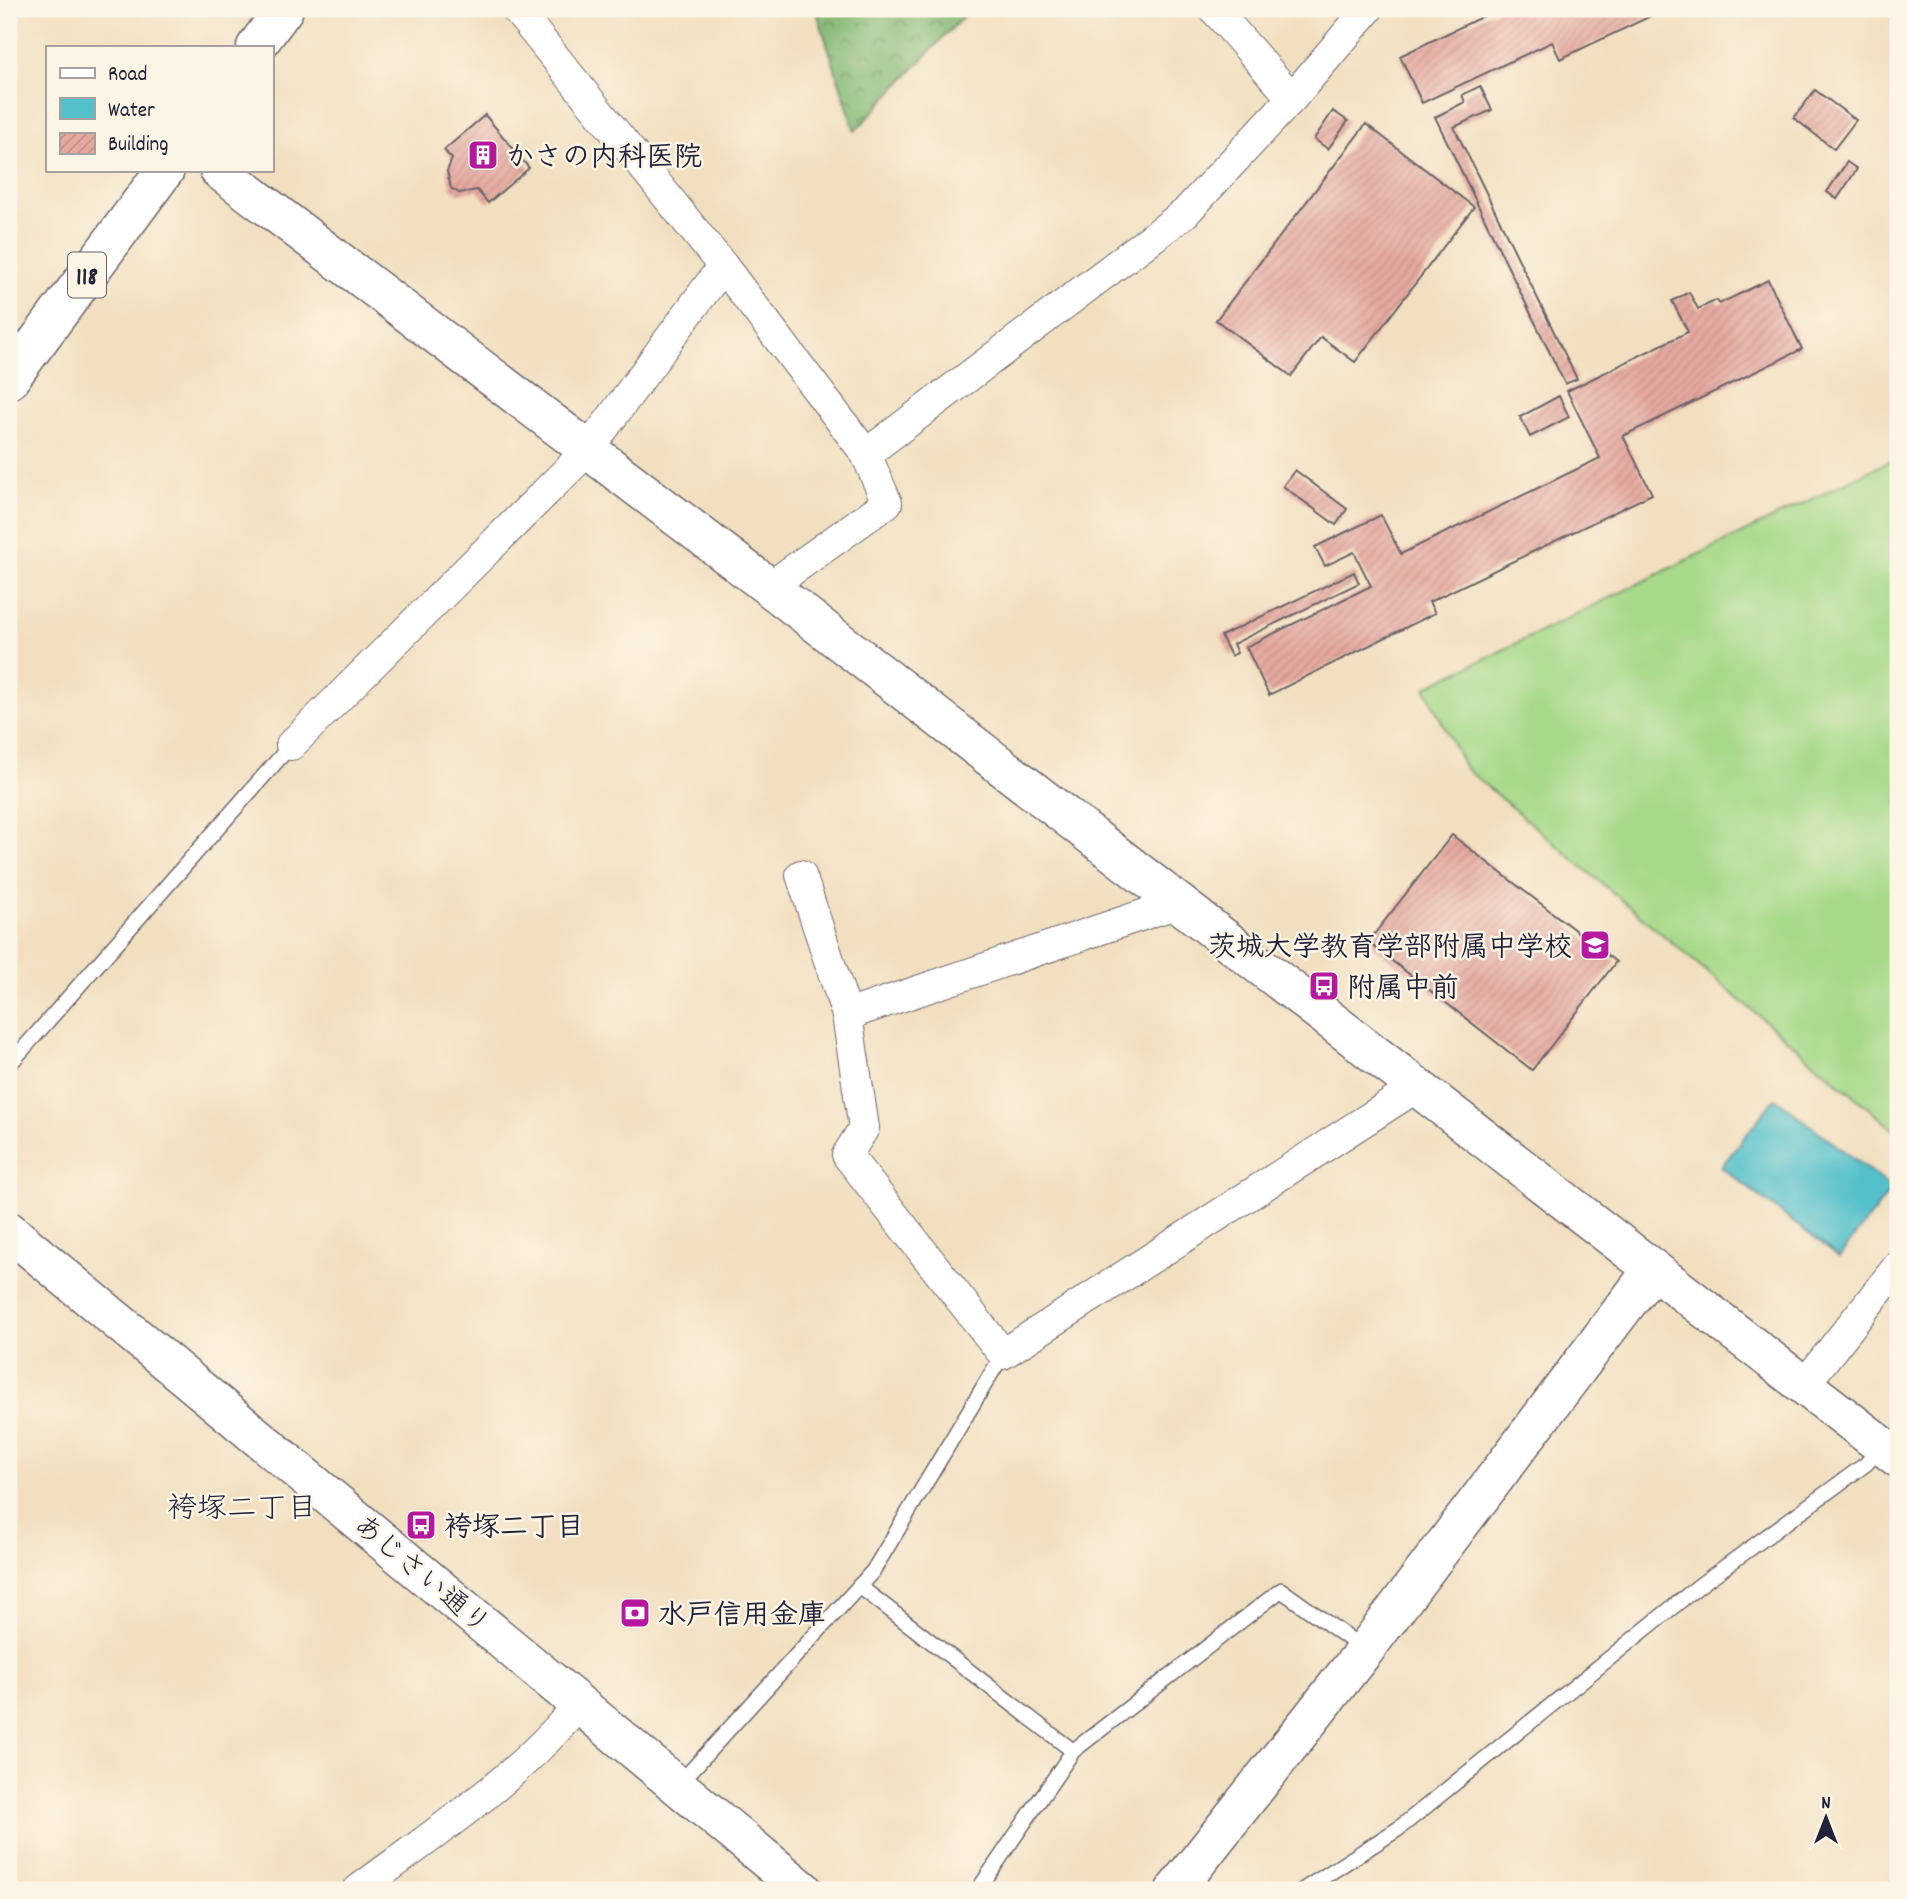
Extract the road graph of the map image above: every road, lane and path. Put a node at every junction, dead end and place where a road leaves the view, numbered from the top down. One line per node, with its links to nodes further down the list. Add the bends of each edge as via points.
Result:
1 (284, 9): 5 (main road)
2 (516, 9): 9 (street)
3 (1214, 9): 6 (street)
4 (1368, 9): 6 (street)
5 (257, 46)
6 (1292, 98): 12 (street, via 1185,213)
7 (164, 172): 10 (main road, 118)
8 (222, 172): 11 (main road)
9 (723, 266): 11 (street); 12 (street)
10 (9, 380)
11 (587, 451): 13 (main road); 14 (street)
12 (866, 454): 13 (street, via 887,503)
13 (769, 587): 16 (main road)
14 (291, 746): 18 (lane)
15 (801, 875): 17 (street)
16 (1178, 903): 17 (street); 19 (main road)
17 (847, 1015): 23 (street, via 864,1128 847,1155)
18 (9, 1065)
19 (1417, 1087): 22 (main road); 23 (street)
20 (9, 1231): 28 (main road, あじさい通り)
21 (1898, 1266): 24 (street)
22 (1653, 1269): 24 (main road); 27 (main road)
23 (1003, 1354): 26 (lane, via 873,1571)
24 (1804, 1385): 25 (main road)
25 (1890, 1452): 35 (lane, via 1866,1464 1700,1585 1398,1829)
26 (859, 1586): 29 (lane); 30 (lane)
27 (1365, 1650): 29 (lane, via 1281,1590); 34 (main road)
28 (580, 1703): 30 (main road, あじさい通り); 31 (street, via 500,1786)
29 (1073, 1751): 33 (lane)
30 (678, 1785): 32 (main road, あじさい通り)
31 (358, 1890)
32 (803, 1890)
33 (978, 1890)
34 (1175, 1890)
35 (1303, 1890)

